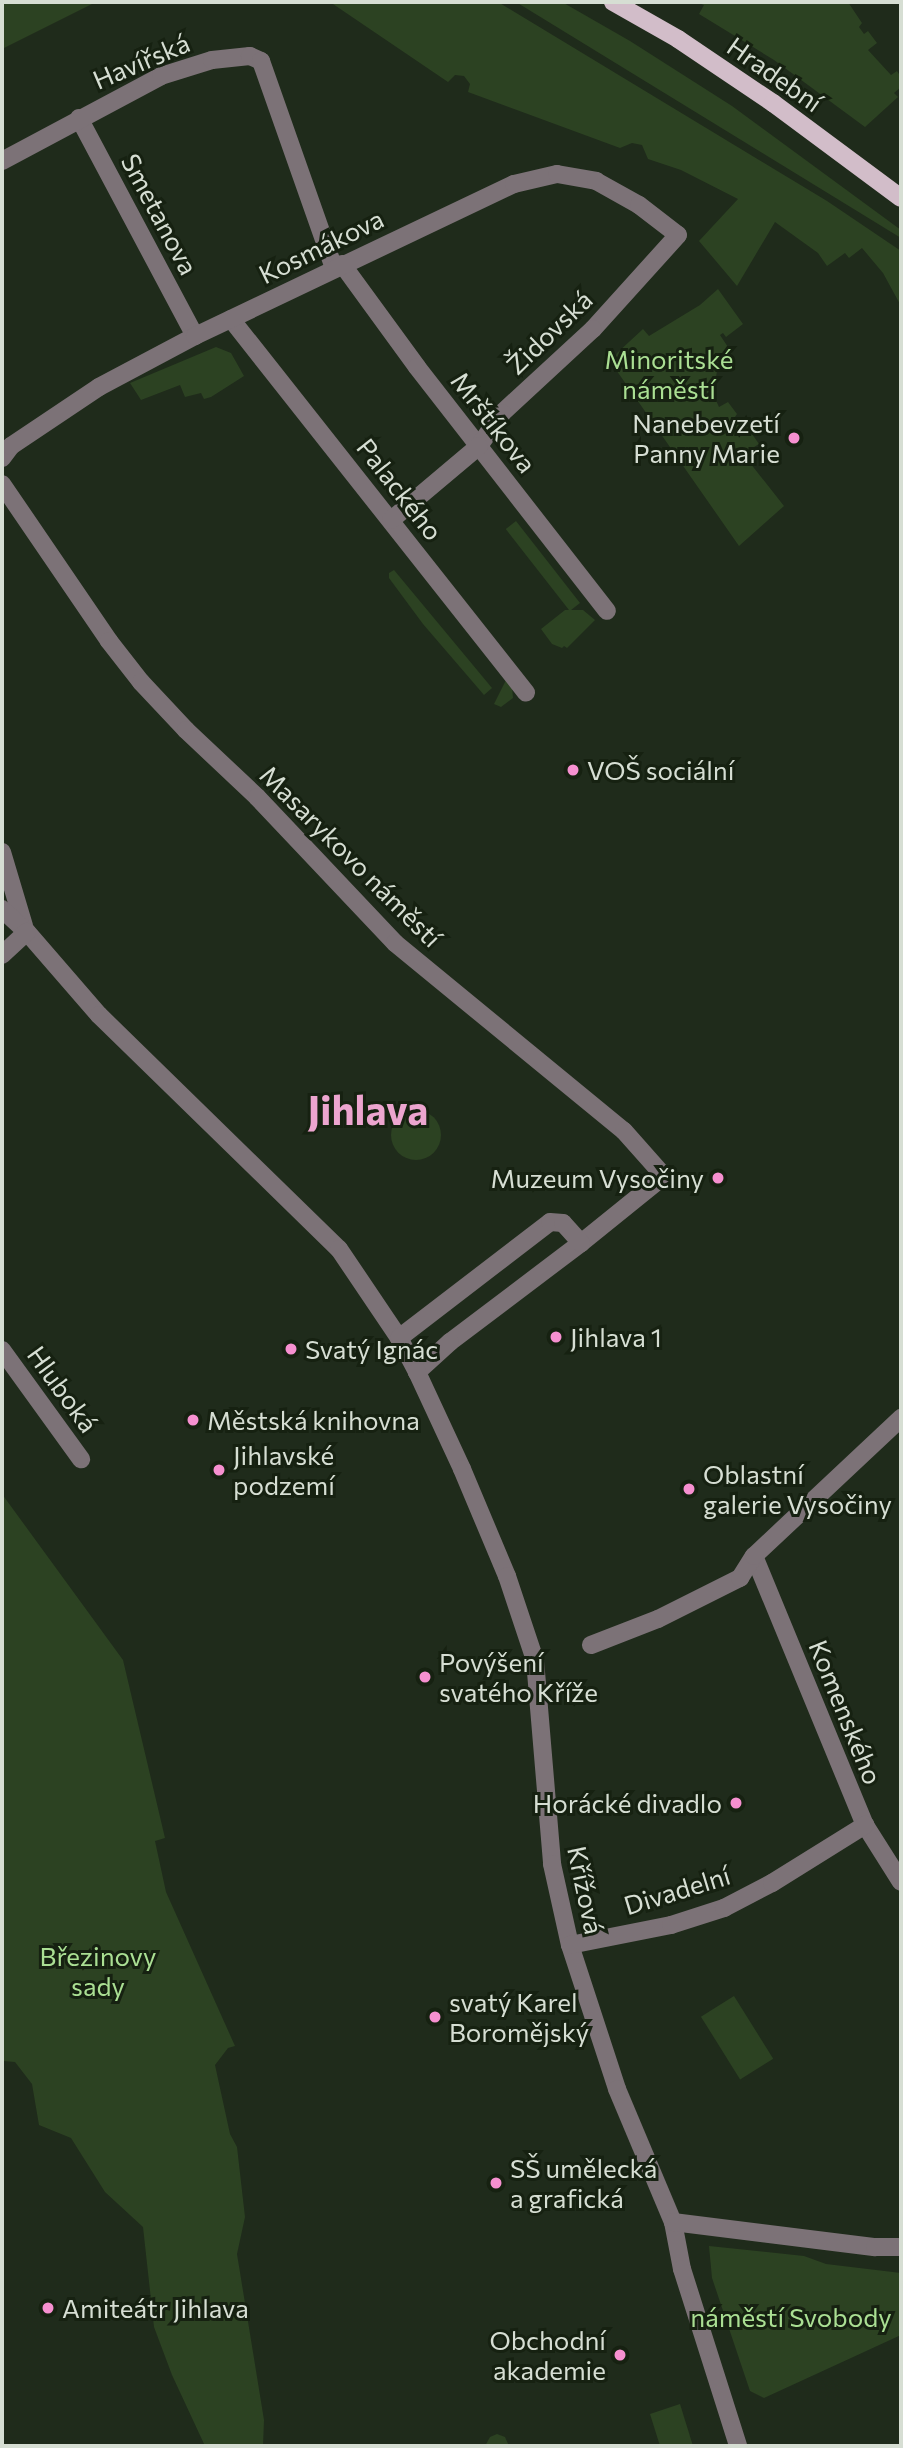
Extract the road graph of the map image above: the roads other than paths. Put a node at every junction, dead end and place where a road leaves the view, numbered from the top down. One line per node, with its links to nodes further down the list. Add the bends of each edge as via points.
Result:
1 (613, 2): 4 (main road, Hradební, via 678,38)
2 (79, 118): 3 (street, Havířská); 6 (street, Havířská, via 161,76 212,60 250,56 261,61); 8 (street, Smetanova)
3 (2, 161)
4 (901, 198)
5 (678, 235): 6 (street, Kosmákova, via 615,190 596,181 557,174 514,184); 9 (street, Židovská, via 593,330 502,413)
6 (338, 266): 7 (street, Kosmákova); 9 (street, Mrštíkova)
7 (231, 319): 8 (street, Kosmákova); 12 (street, Palackého)
8 (195, 336): 10 (street, Kosmákova, via 99,387 11,446)
9 (479, 446): 12 (street, Židovská); 13 (street, Mrštíkova)
10 (2, 458)
11 (2, 484): 19 (street, Masarykovo náměstí, via 141,682 186,730 257,797 395,943 624,1131 664,1176)
12 (391, 520): 14 (street, Palackého)
13 (607, 611)
14 (526, 693)
15 (2, 852): 17 (street)
16 (2, 909): 17 (street)
17 (27, 932): 18 (street); 20 (street, via 99,1015 339,1249)
18 (2, 955)
19 (581, 1243): 20 (street, via 563,1223 550,1222); 22 (street, Masarykovo náměstí)
20 (399, 1338): 22 (street)
21 (2, 1350): 24 (street, Hluboká)
22 (417, 1372): 29 (street, Křížová, via 507,1576 535,1660 552,1864)
23 (901, 1418): 25 (street)
24 (80, 1459)
25 (754, 1556): 26 (street, via 728,1587); 27 (street, Komenského)
26 (591, 1645)
27 (865, 1825): 28 (street, Komenského); 29 (street, Divadelní, via 724,1908 671,1925)
28 (901, 1882)
29 (570, 1945): 30 (street, Křížová, via 617,2089)
30 (673, 2222): 31 (street); 34 (street, via 682,2269)
31 (875, 2247): 32 (street); 33 (street)
32 (901, 2247)
33 (901, 2255)
34 (738, 2446)

